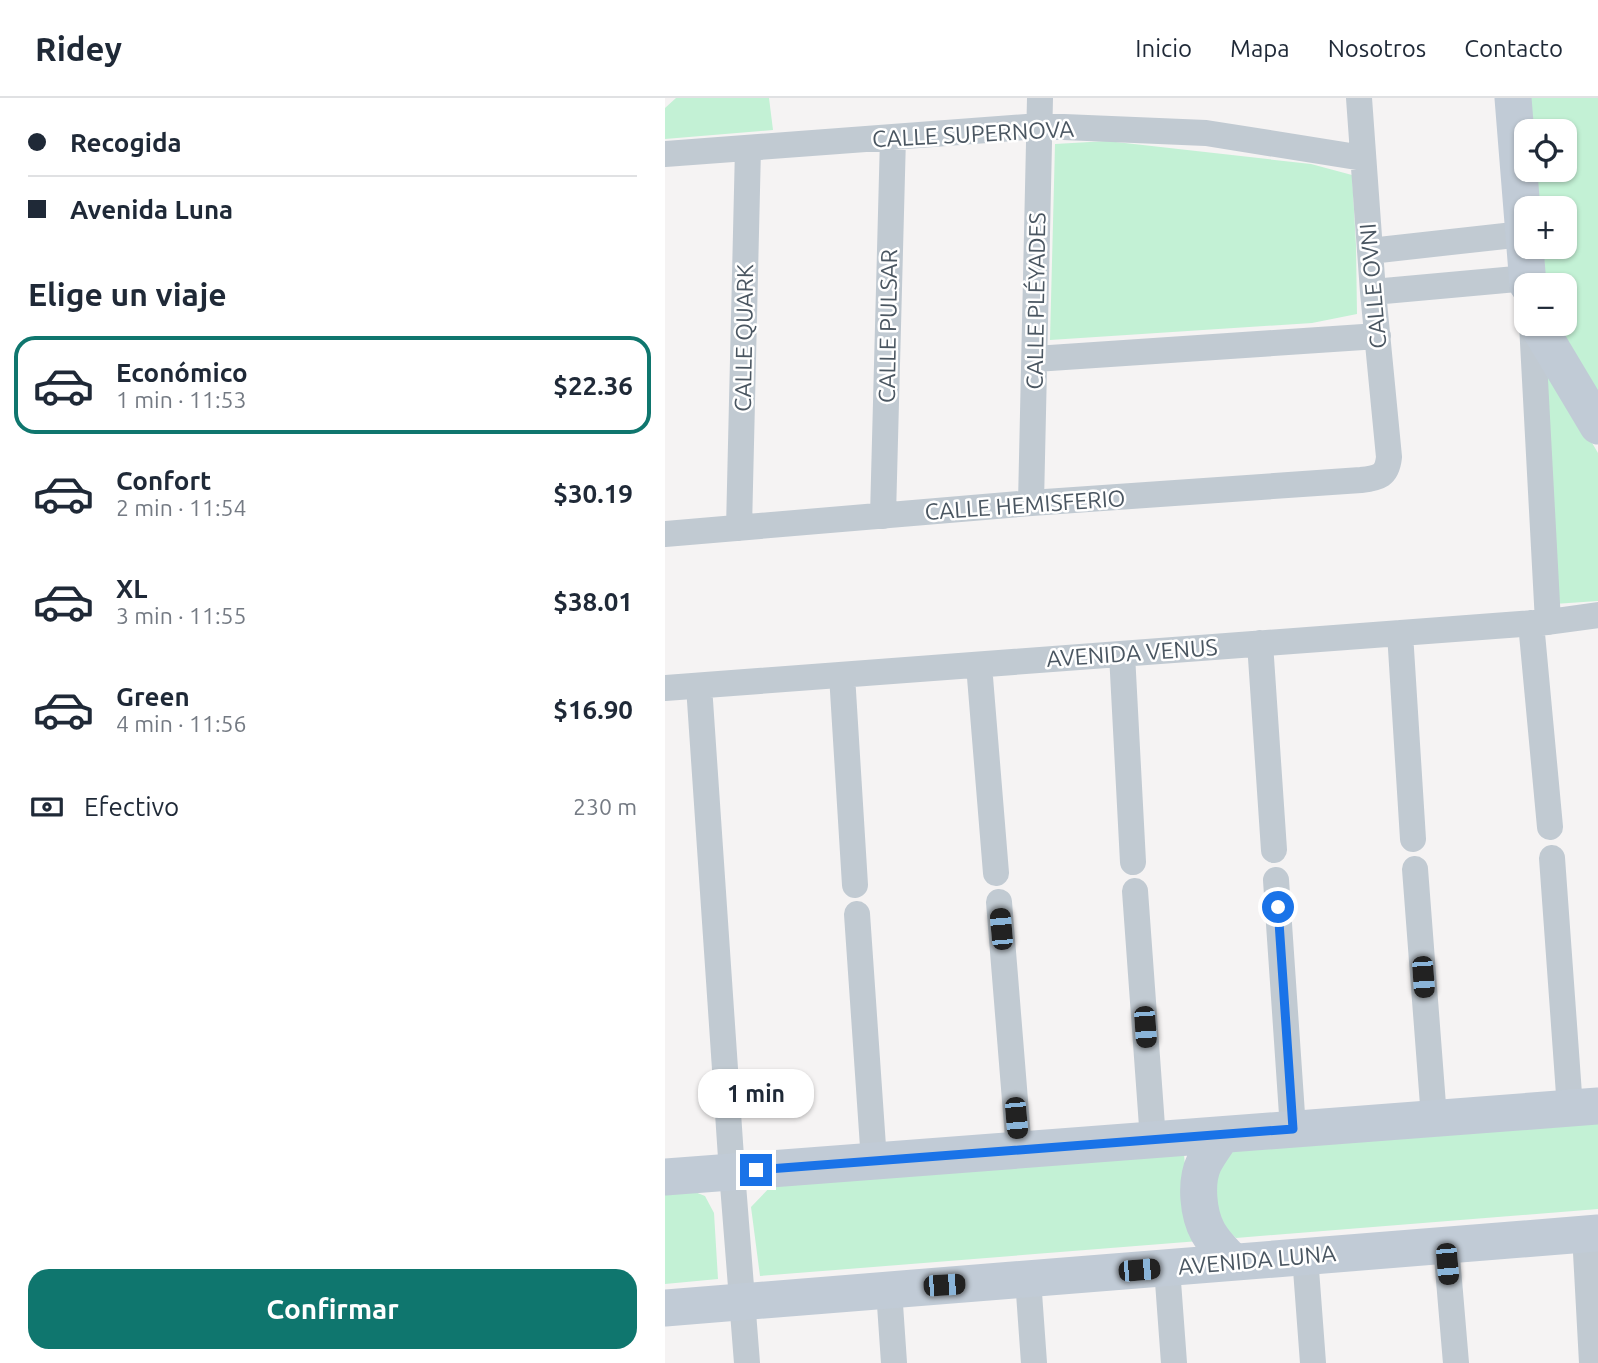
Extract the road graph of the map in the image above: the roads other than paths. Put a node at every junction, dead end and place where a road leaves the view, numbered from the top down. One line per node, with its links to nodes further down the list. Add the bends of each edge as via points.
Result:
1 (1041, 98): 4 (street, CALLE PLÉYADES)
2 (1359, 98): 8 (street, CALLE OVNI)
3 (1513, 98): 9 (street)
4 (1040, 126): 5 (street, CALLE SUPERNOVA); 8 (street, CALLE SUPERNOVA, via 1206,133); 17 (street, CALLE PLÉYADES)
5 (893, 137): 6 (street, CALLE SUPERNOVA); 21 (street, CALLE PULSAR)
6 (748, 148): 7 (street, CALLE SUPERNOVA); 22 (street, CALLE QUARK)
7 (665, 154)
8 (1363, 158): 11 (street, CALLE OVNI)
9 (1520, 196)
10 (1514, 235): 11 (street)
11 (1370, 251): 13 (street, CALLE OVNI)
12 (1514, 283): 13 (street)
13 (1373, 292): 14 (street, CALLE OVNI)
14 (1378, 336): 17 (street); 19 (street, CALLE OVNI, via 1389,457)
15 (1535, 336): 25 (street)
16 (1542, 336): 18 (street)
17 (1035, 359): 20 (street, CALLE PLÉYADES)
18 (1598, 426)
19 (1384, 473): 20 (street, CALLE HEMISFERIO, via 1373,479)
20 (1031, 503): 21 (street, CALLE HEMISFERIO)
21 (883, 516): 22 (street, CALLE HEMISFERIO)
22 (739, 528): 23 (street, CALLE HEMISFERIO)
23 (665, 534)
24 (1598, 615): 25 (street, AVENIDA VENUS)
25 (1540, 622): 26 (street, AVENIDA VENUS); 33 (street)
26 (1400, 633): 27 (street, AVENIDA VENUS); 34 (street)
27 (1260, 643): 28 (street, AVENIDA VENUS); 35 (street)
28 (1122, 654): 29 (street, AVENIDA VENUS); 37 (street)
29 (979, 665): 30 (street, AVENIDA VENUS); 39 (street)
30 (842, 675): 31 (street, AVENIDA VENUS); 41 (street)
31 (699, 686): 32 (street, AVENIDA VENUS); 52 (street)
32 (665, 688)
33 (1550, 827)
34 (1413, 839)
35 (1274, 850)
36 (1552, 858): 45 (street)
37 (1133, 862)
38 (1415, 869): 46 (street)
39 (996, 873)
40 (1276, 880): 47 (street)
41 (855, 885)
42 (1135, 891): 49 (street)
43 (999, 902): 50 (street)
44 (857, 914): 51 (street)
45 (1584, 1107): 46 (street)
46 (1434, 1118): 47 (street)
47 (1293, 1129): 48 (street)
48 (1222, 1135): 49 (street); 57 (street, via 1201,1170 1199,1198 1208,1232)
49 (1153, 1140): 50 (street)
50 (1019, 1150): 51 (street)
51 (874, 1161): 52 (street)
52 (732, 1172): 53 (street); 61 (street)
53 (665, 1177)
54 (1591, 1234): 55 (street, AVENIDA LUNA); 69 (street)
55 (1445, 1245): 56 (street, AVENIDA LUNA); 68 (street)
56 (1305, 1256): 57 (street, AVENIDA LUNA); 67 (street)
57 (1233, 1262): 58 (street, AVENIDA LUNA)
58 (1167, 1268): 59 (street, AVENIDA LUNA); 66 (street)
59 (1028, 1279): 60 (street, AVENIDA LUNA); 65 (street)
60 (889, 1290): 61 (street, AVENIDA LUNA); 64 (street)
61 (742, 1301): 62 (street, AVENIDA LUNA); 63 (street)
62 (665, 1308)
63 (747, 1363)
64 (894, 1363)
65 (1034, 1363)
66 (1174, 1363)
67 (1313, 1363)
68 (1456, 1363)
69 (1592, 1363)

